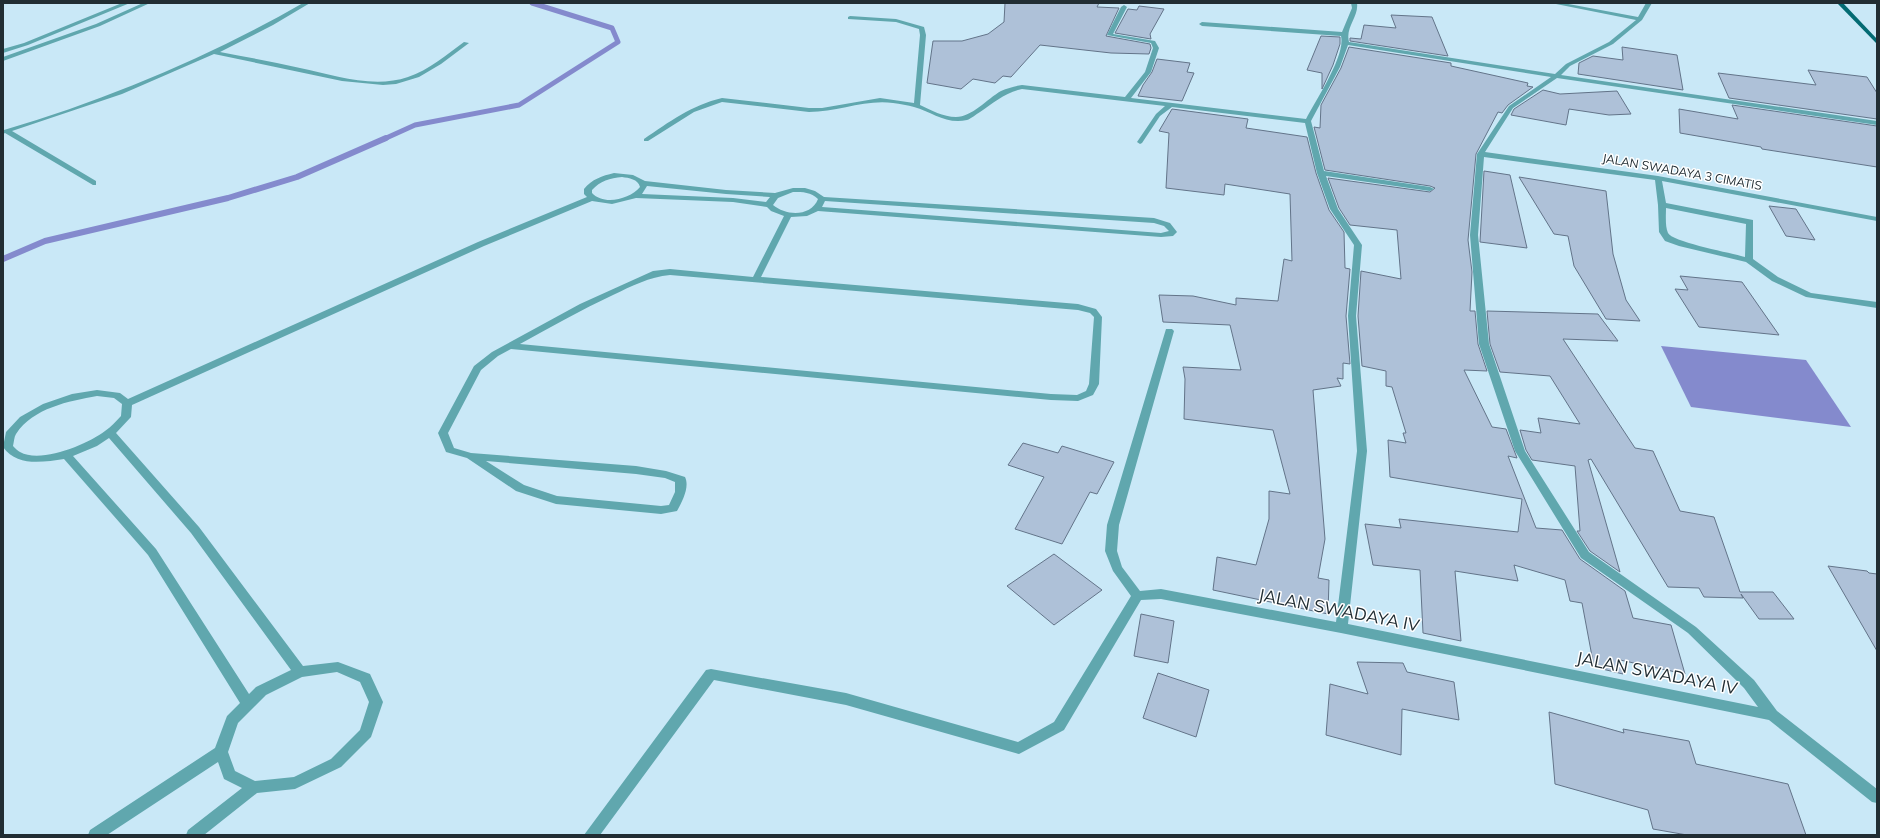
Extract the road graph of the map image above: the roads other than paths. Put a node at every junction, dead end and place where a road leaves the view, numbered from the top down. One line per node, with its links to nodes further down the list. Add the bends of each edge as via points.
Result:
1 (127, 3): 15 (street, via 40,39)
2 (147, 3): 17 (street, via 98,25)
3 (307, 3): 16 (street)
4 (1354, 3): 12 (street, via 1355,8)
5 (1554, 3): 10 (street)
6 (1649, 3): 10 (street)
7 (1840, 3): 13 (main road)
8 (1124, 7): 19 (street, via 1110,35 1153,42 1156,48 1148,72)
9 (850, 18): 21 (street, via 892,20 922,28)
10 (1640, 19): 18 (street, via 1611,43 1568,65)
11 (1202, 24): 12 (street)
12 (1345, 38): 18 (street, via 1505,69); 22 (street, via 1337,67)
13 (1877, 42)
14 (466, 43): 16 (street, via 411,78 381,84)
15 (3, 51)
16 (212, 52): 24 (street, via 108,96)
17 (3, 59)
18 (1557, 76): 23 (street); 27 (street, via 1512,107)
19 (1126, 100): 20 (street); 21 (street, via 1022,87 1003,93 966,118 943,117)
20 (1170, 105): 22 (street); 26 (street, via 1158,115)
21 (917, 106): 25 (street, via 880,100 809,110 722,100 699,107)
22 (1308, 121): 28 (street)
23 (1877, 123)
24 (4, 131): 30 (street)
25 (646, 140)
26 (1140, 142)
27 (1481, 154): 29 (street, JALAN SWADAYA 3 CIMATIS); 56 (street, via 1474,235 1484,344 1520,451 1585,555 1692,630 1749,684)
28 (1321, 173): 32 (street); 53 (street, via 1334,209 1358,245 1352,316 1362,451)
29 (1658, 178): 38 (street); 41 (street, JALAN SWADAYA 3 CIMATIS)
30 (93, 183)
31 (643, 183): 33 (street); 34 (street, via 644,187); 35 (street, via 633,177 605,178 597,181 588,190)
32 (1430, 189)
33 (776, 195): 36 (street, via 803,190 812,191); 37 (street)
34 (635, 196): 35 (street, via 612,201); 37 (street, via 733,200)
35 (592, 198): 47 (street, via 474,247)
36 (822, 199): 39 (street); 39 (street, via 1140,220 1166,224 1173,232 1161,235)
37 (770, 205): 40 (street, via 779,213)
38 (1662, 205): 42 (street, via 1663,232 1668,239); 42 (street, via 1750,222)
39 (817, 209): 40 (street, via 809,213)
40 (788, 215): 43 (street)
41 (1877, 219)
42 (1749, 260): 44 (street, via 1775,279 1809,295)
43 (755, 280): 46 (street, via 670,272 653,274 583,306); 46 (street, via 1086,308 1098,317 1094,384 1090,393 1078,398 1051,397)
44 (1877, 305)
45 (1169, 332): 52 (street, via 1113,525 1111,551 1117,568)
46 (511, 346): 51 (street, via 477,368 443,433 450,450)
47 (127, 403): 48 (street, via 126,417); 49 (street, via 117,395 97,393 72,397 46,406 24,419 10,434)
48 (110, 433): 50 (street, via 93,444); 54 (street, via 195,530)
49 (6, 448): 50 (street, via 18,456 39,459)
50 (66, 455): 55 (street, via 152,552)
51 (471, 456): 51 (street, via 520,488 556,500 661,510 673,508 680,492 681,480 666,475 636,470)
52 (1137, 596): 53 (street, JALAN SWADAYA IV, via 1161,594); 62 (street, via 1059,726 1019,748 846,699 711,674)
53 (1341, 628): 56 (street, JALAN SWADAYA IV)
54 (300, 672): 55 (street, via 261,691); 58 (street, via 338,667 365,678 376,702 366,733 336,764 295,783)
55 (248, 704): 57 (street, via 232,720)
56 (1772, 715): 59 (street, JALAN SWADAYA IV)
57 (221, 752): 58 (street, via 229,775); 60 (street)
58 (254, 787): 61 (street)
59 (1877, 797)
60 (95, 835)
61 (192, 835)
62 (591, 835)

